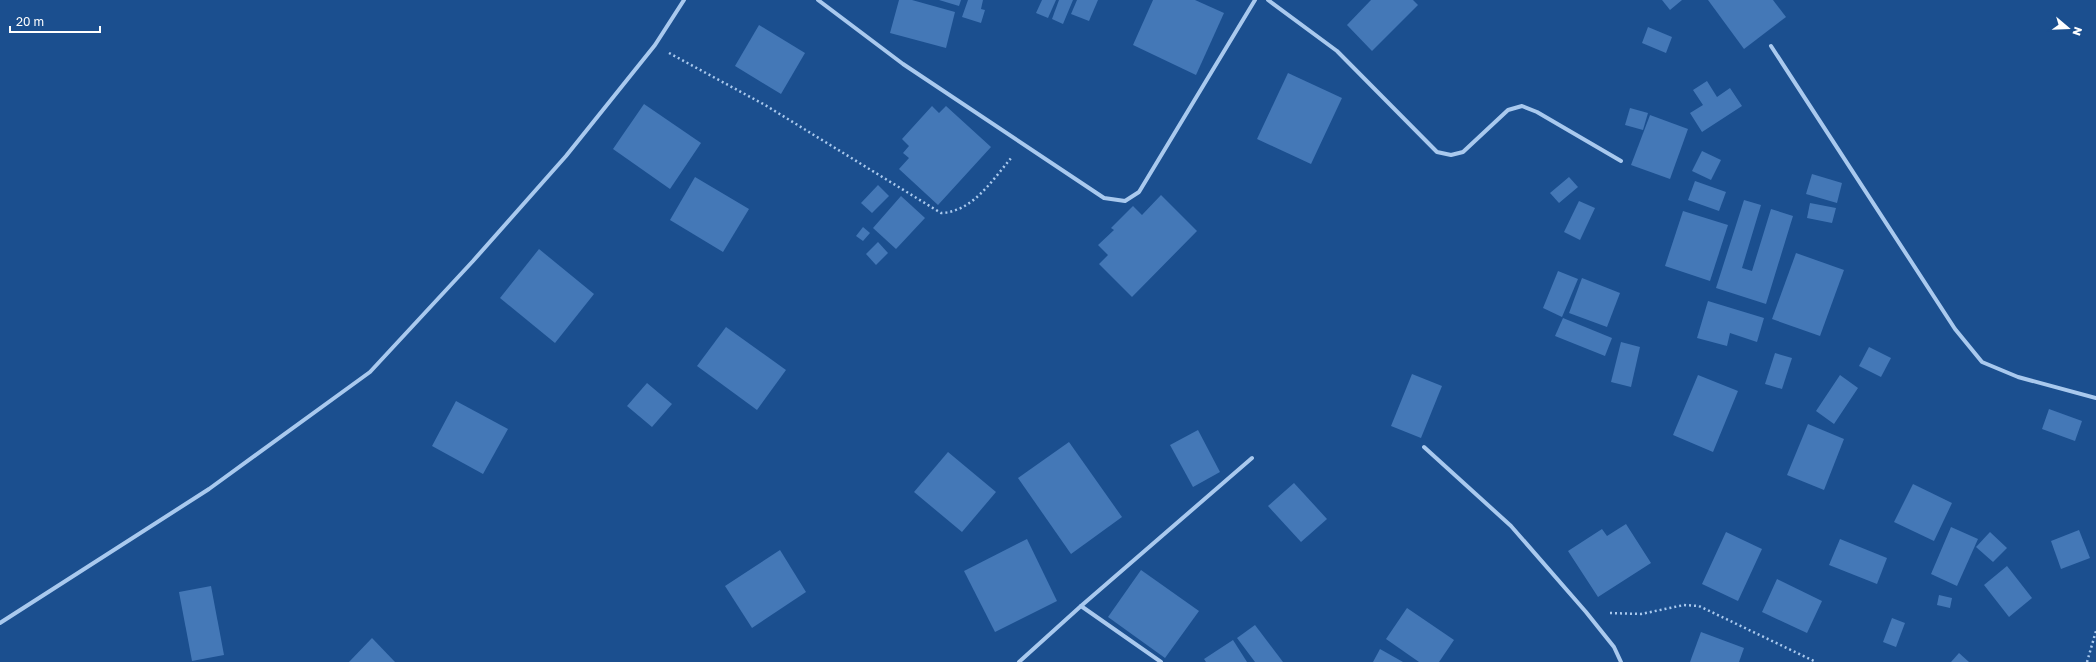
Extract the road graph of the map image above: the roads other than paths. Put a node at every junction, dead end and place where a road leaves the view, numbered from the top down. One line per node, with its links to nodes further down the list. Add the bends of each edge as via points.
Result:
1 (684, 0): 11 (street, via 655,46 566,156 474,261 370,372 209,489)
2 (818, 0): 3 (street, via 903,64 1104,198 1125,200 1139,192)
3 (1255, 0)
4 (1268, 0): 6 (street, via 1337,51 1437,152 1451,156 1463,152 1508,110 1522,106 1537,112)
5 (1771, 46): 7 (street, via 1951,322 1982,362 2018,377)
6 (1621, 161)
7 (2096, 398)
8 (1424, 447): 14 (street, via 1511,526 1586,612 1614,647)
9 (1252, 458): 10 (street)
10 (1081, 606): 12 (street); 13 (street)
11 (0, 623)
12 (1018, 662)
13 (1161, 662)
14 (1621, 662)

